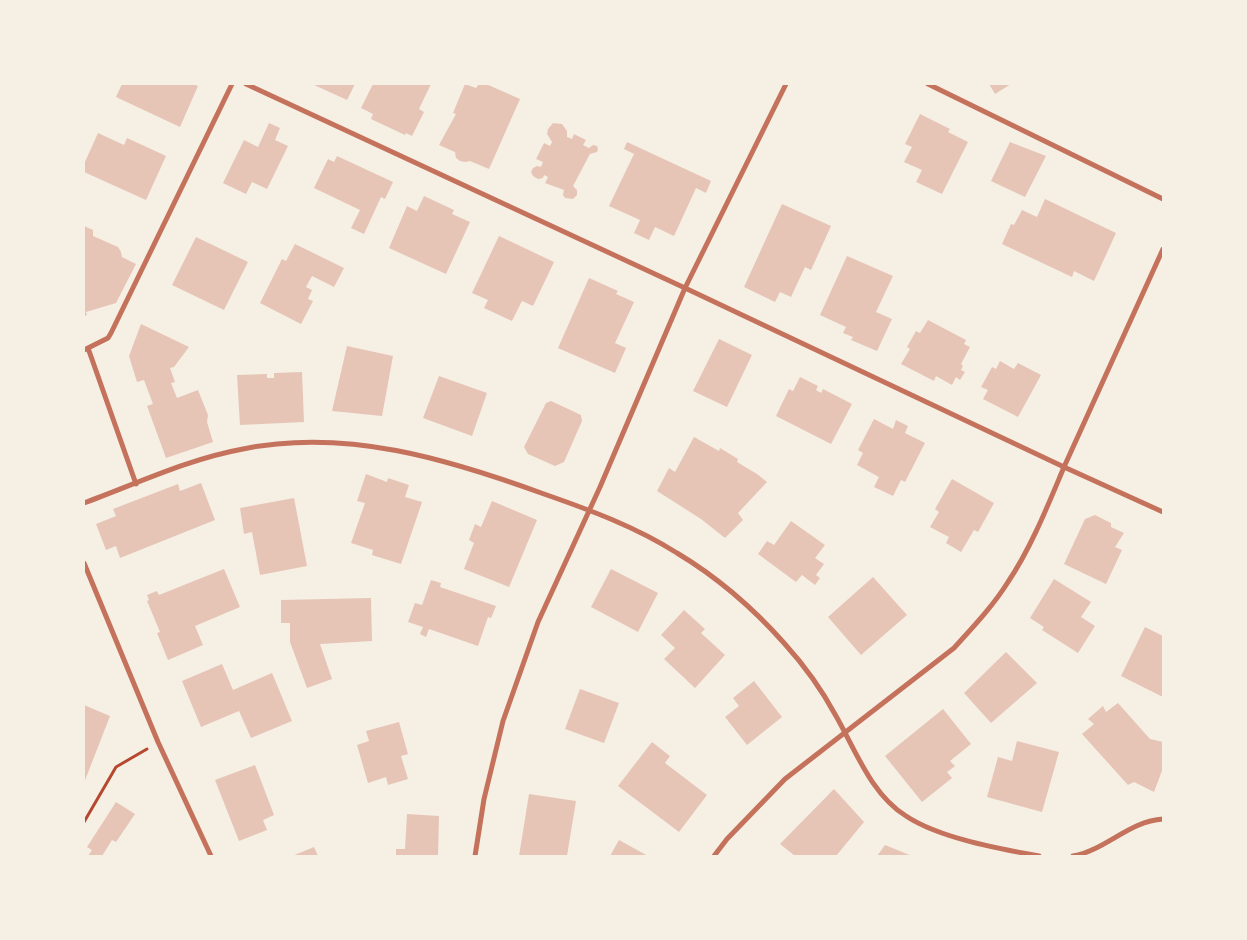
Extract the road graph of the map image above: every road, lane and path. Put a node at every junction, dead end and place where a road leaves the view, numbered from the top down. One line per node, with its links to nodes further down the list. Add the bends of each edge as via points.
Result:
1 (232, 84): 8 (street, via 111,333 108,338)
2 (246, 84): 7 (street)
3 (786, 84): 7 (street)
4 (928, 84): 5 (street)
5 (1163, 198)
6 (1163, 248): 9 (street)
7 (685, 288): 9 (street); 12 (street)
8 (86, 349): 10 (street)
9 (1064, 467): 13 (street); 15 (street, via 1021,561 975,625 954,648)
10 (136, 484): 11 (street); 12 (street, via 243,448 277,444 335,444 388,448 435,458 505,479)
11 (84, 503)
12 (588, 510): 15 (street, via 671,549 738,596 795,656 825,697); 20 (street, via 546,601 511,697 484,800)
13 (1163, 512)
14 (84, 563): 16 (street)
15 (845, 732): 21 (street, via 785,779); 22 (street, via 872,782 904,815 943,834)
16 (158, 742): 18 (path, via 116,767); 19 (street)
17 (1163, 819): 23 (street, via 1136,826 1100,846)
18 (84, 822)
19 (211, 856)
20 (475, 856)
21 (714, 856)
22 (1039, 856)
23 (1073, 856)

